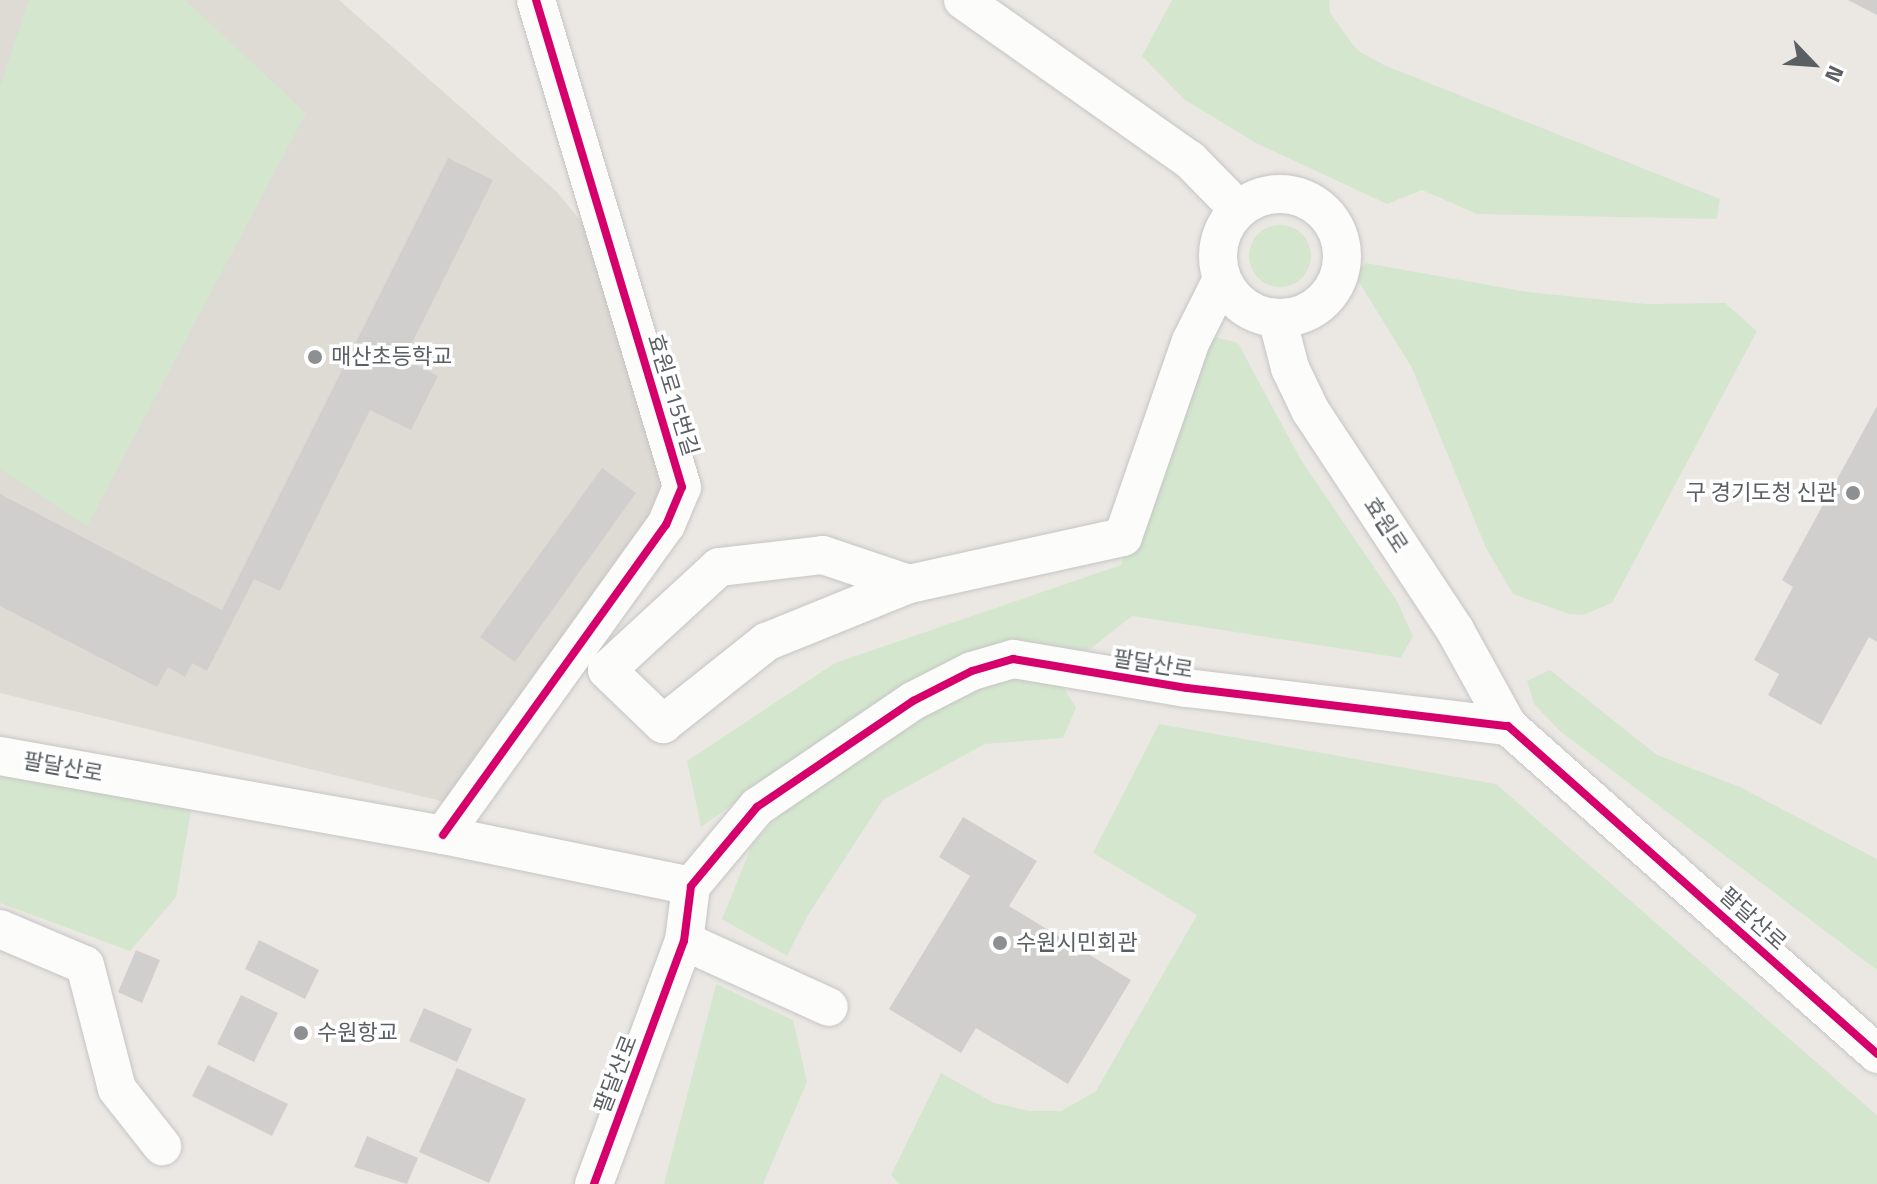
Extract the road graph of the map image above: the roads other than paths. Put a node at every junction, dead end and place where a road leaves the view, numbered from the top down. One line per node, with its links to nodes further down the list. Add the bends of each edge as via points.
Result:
1 (536, 0): 9 (street, 효원로15번길, via 682,487 666,525)
2 (963, 0): 3 (street, via 1190,160)
3 (1238, 209): 4 (street, via 1220,237); 5 (street, via 1262,195 1302,197 1333,222 1341,241 1337,282 1325,299 1309,312)
4 (1222, 279): 5 (street, via 1248,310); 6 (street, via 1191,341 1123,537)
5 (1277, 318): 7 (street, 효원로, via 1290,368 1310,410 1455,630)
6 (909, 584): 6 (street, via 823,555 719,567 607,670 663,724 766,642)
7 (1508, 726): 10 (street, 팔달산로, via 1187,688 1013,659 972,671 913,701 757,807); 14 (street, 팔달산로)
8 (0, 756): 9 (street, 팔달산로)
9 (443, 835): 10 (street, 팔달산로)
10 (691, 886): 12 (street, 팔달산로)
11 (0, 929): 15 (street, via 85,965 117,1089)
12 (684, 941): 13 (street); 16 (street, 팔달산로)
13 (829, 1007)
14 (1877, 1054)
15 (162, 1146)
16 (594, 1184)

